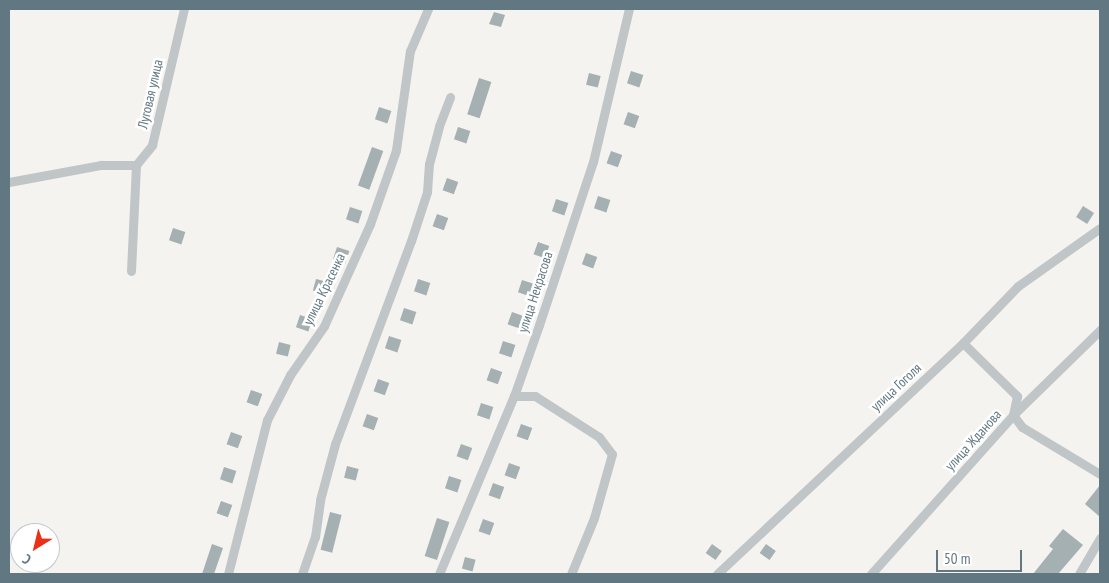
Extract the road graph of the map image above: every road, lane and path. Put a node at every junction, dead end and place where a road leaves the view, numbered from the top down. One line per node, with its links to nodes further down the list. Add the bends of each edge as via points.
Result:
1 (184, 9): 5 (street, Луговая улица, via 152,145)
2 (428, 9): 15 (street, улица Красенка, via 410,51 396,150 370,224 324,326 290,375 267,420)
3 (629, 9): 11 (street, улица Некрасова, via 593,162)
4 (450, 96): 16 (street, via 439,126 429,164 427,192 411,241 335,444 314,538)
5 (136, 165): 6 (street, via 101,166); 8 (street)
6 (9, 182)
7 (1100, 228): 10 (street, улица Гоголя, via 1018,286)
8 (131, 271)
9 (1100, 330): 12 (street, улица Жданова)
10 (963, 343): 12 (street, via 1017,396); 19 (street, улица Гоголя)
11 (514, 396): 17 (street, улица Некрасова); 18 (street, via 535,396 598,437 612,454 594,518)
12 (1013, 415): 13 (street, via 1022,427); 20 (street, улица Жданова)
13 (1100, 474)
14 (1100, 538): 21 (street)
15 (228, 574)
16 (302, 574)
17 (439, 574)
18 (571, 574)
19 (717, 574)
20 (871, 574)
21 (1078, 574)

